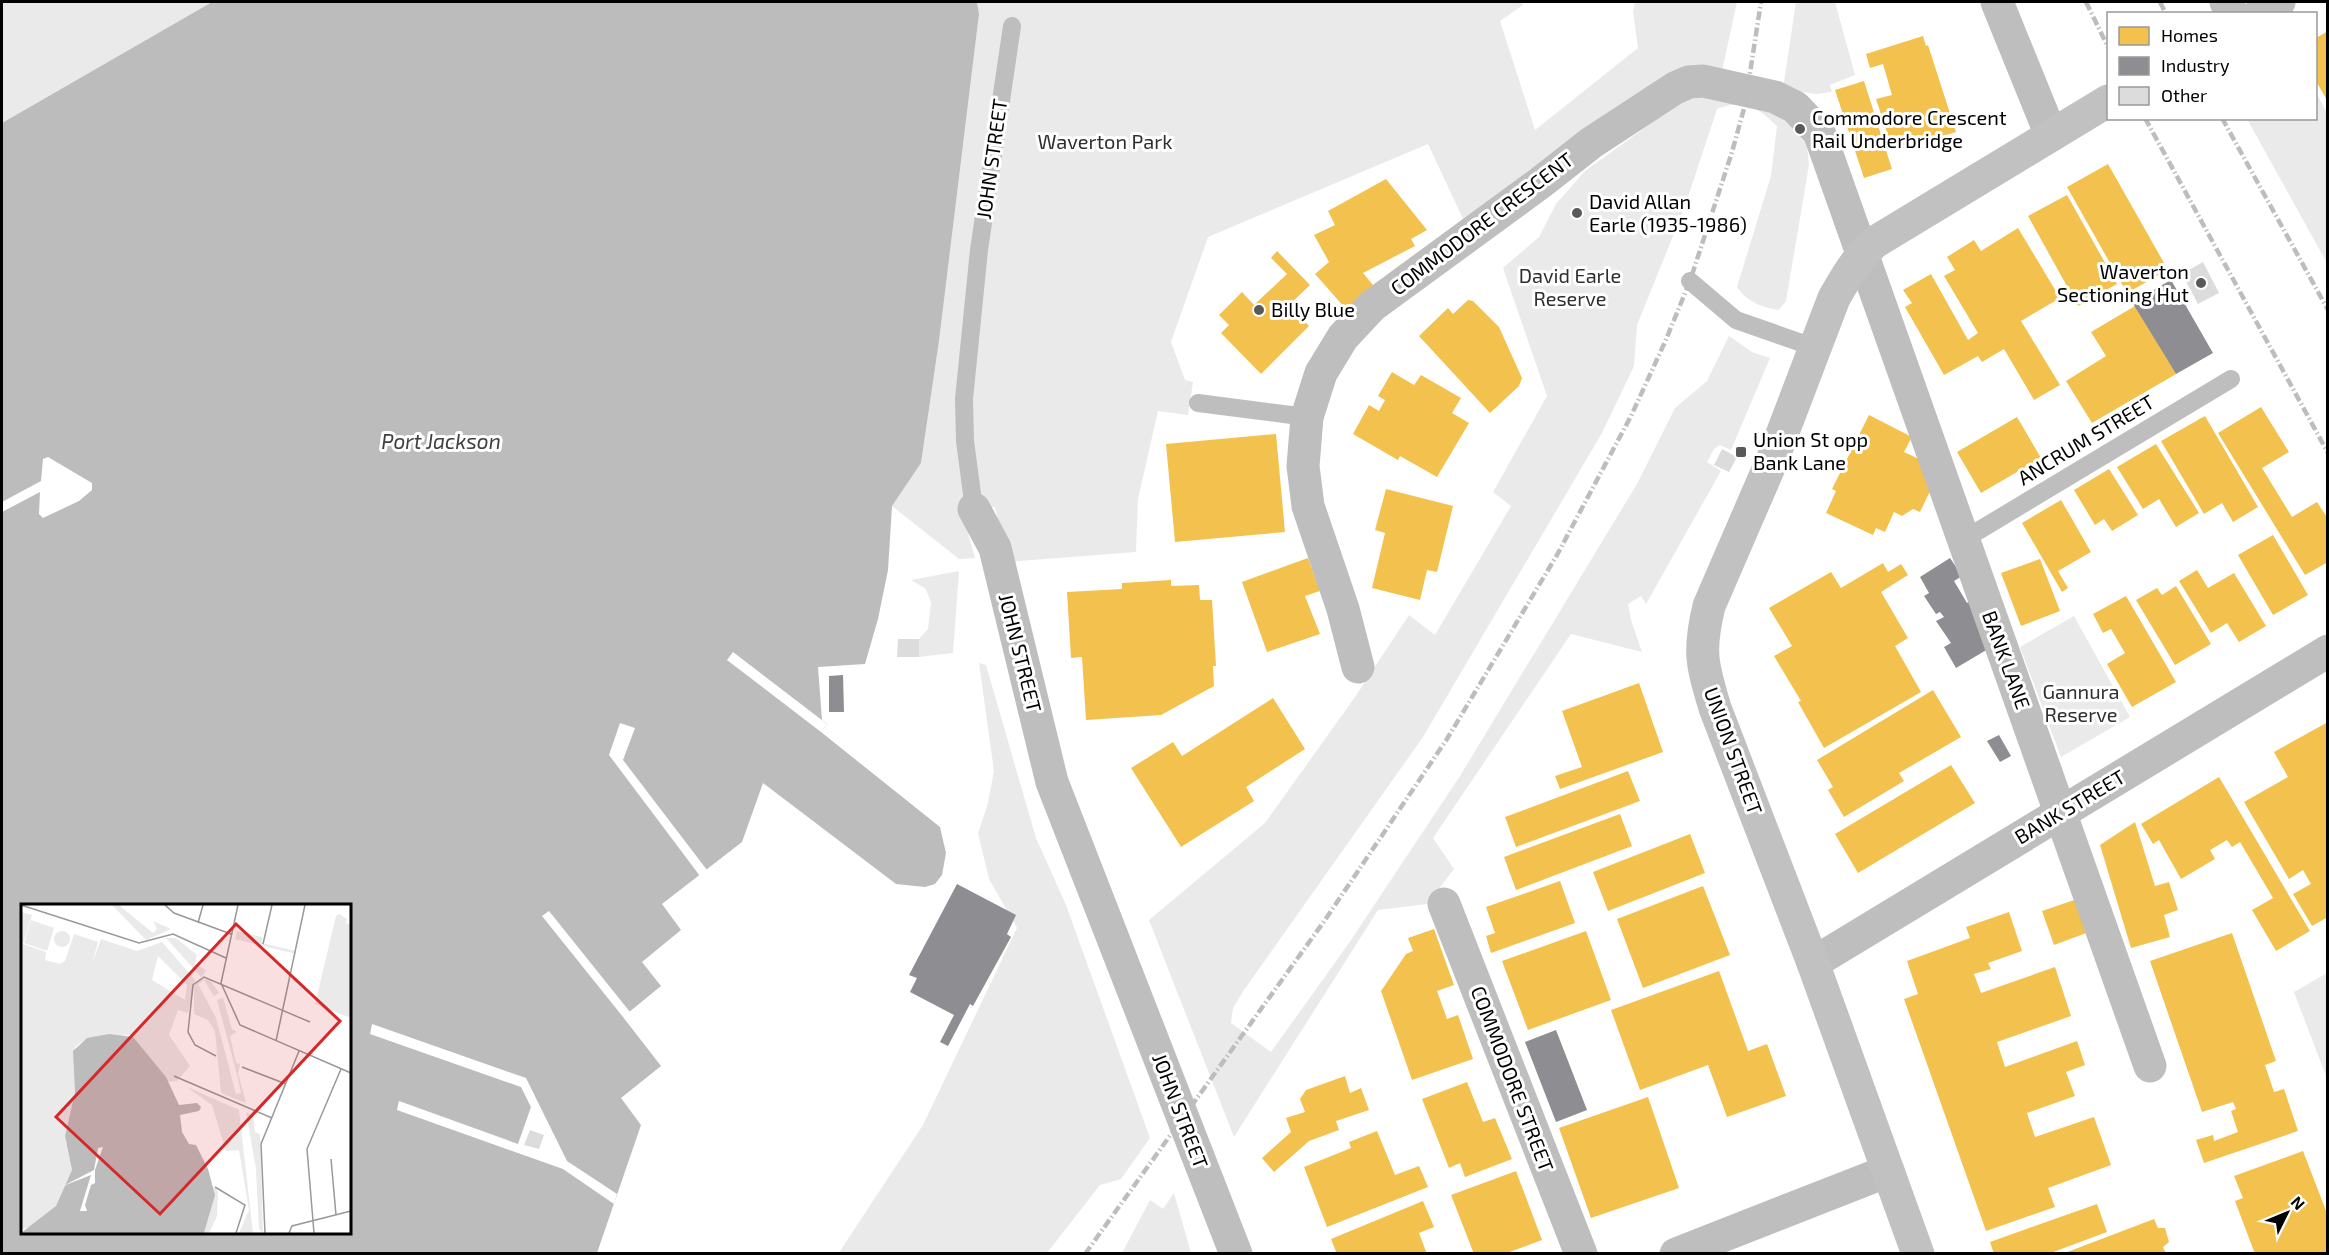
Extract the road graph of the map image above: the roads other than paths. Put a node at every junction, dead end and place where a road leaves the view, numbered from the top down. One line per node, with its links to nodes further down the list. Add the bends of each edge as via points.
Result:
1 (1996, 2): 6 (street)
2 (2279, 2): 3 (street)
3 (2262, 12)
4 (1012, 26): 13 (lane, JOHN STREET, via 979,250 964,399 965,441)
5 (2107, 102): 6 (street, UNION STREET)
6 (2051, 135): 7 (street, UNION STREET)
7 (1862, 253): 9 (street, UNION STREET, via 1834,298); 12 (street, COMMODORE CRESCENT, via 1819,132 1812,123 1795,107 1775,97 1703,81 1689,82 1591,143 1371,306 1343,337 1320,373); 14 (street, BANK LANE)
8 (1690, 281): 9 (lane, via 1736,320)
9 (1816, 348): 19 (street, UNION STREET, via 1709,606 1701,648 1715,708)
10 (2231, 379): 14 (lane, ANCRUM STREET)
11 (1198, 403): 12 (lane)
12 (1307, 417): 16 (street, COMMODORE CRESCENT, via 1303,466 1308,506)
13 (975, 509): 22 (street, JOHN STREET, via 995,548 1052,782)
14 (1963, 540): 17 (street, BANK LANE)
15 (2328, 651): 17 (street, BANK STREET)
16 (1358, 667)
17 (2060, 812): 19 (street, BANK STREET); 20 (street, BANK LANE)
18 (1444, 904): 23 (street, COMMODORE STREET)
19 (1813, 963): 21 (street, UNION STREET)
20 (2150, 1066)
21 (1888, 1171): 24 (street); 25 (street, UNION STREET)
22 (1236, 1254)
23 (1581, 1254)
24 (1676, 1254)
25 (1918, 1254)

